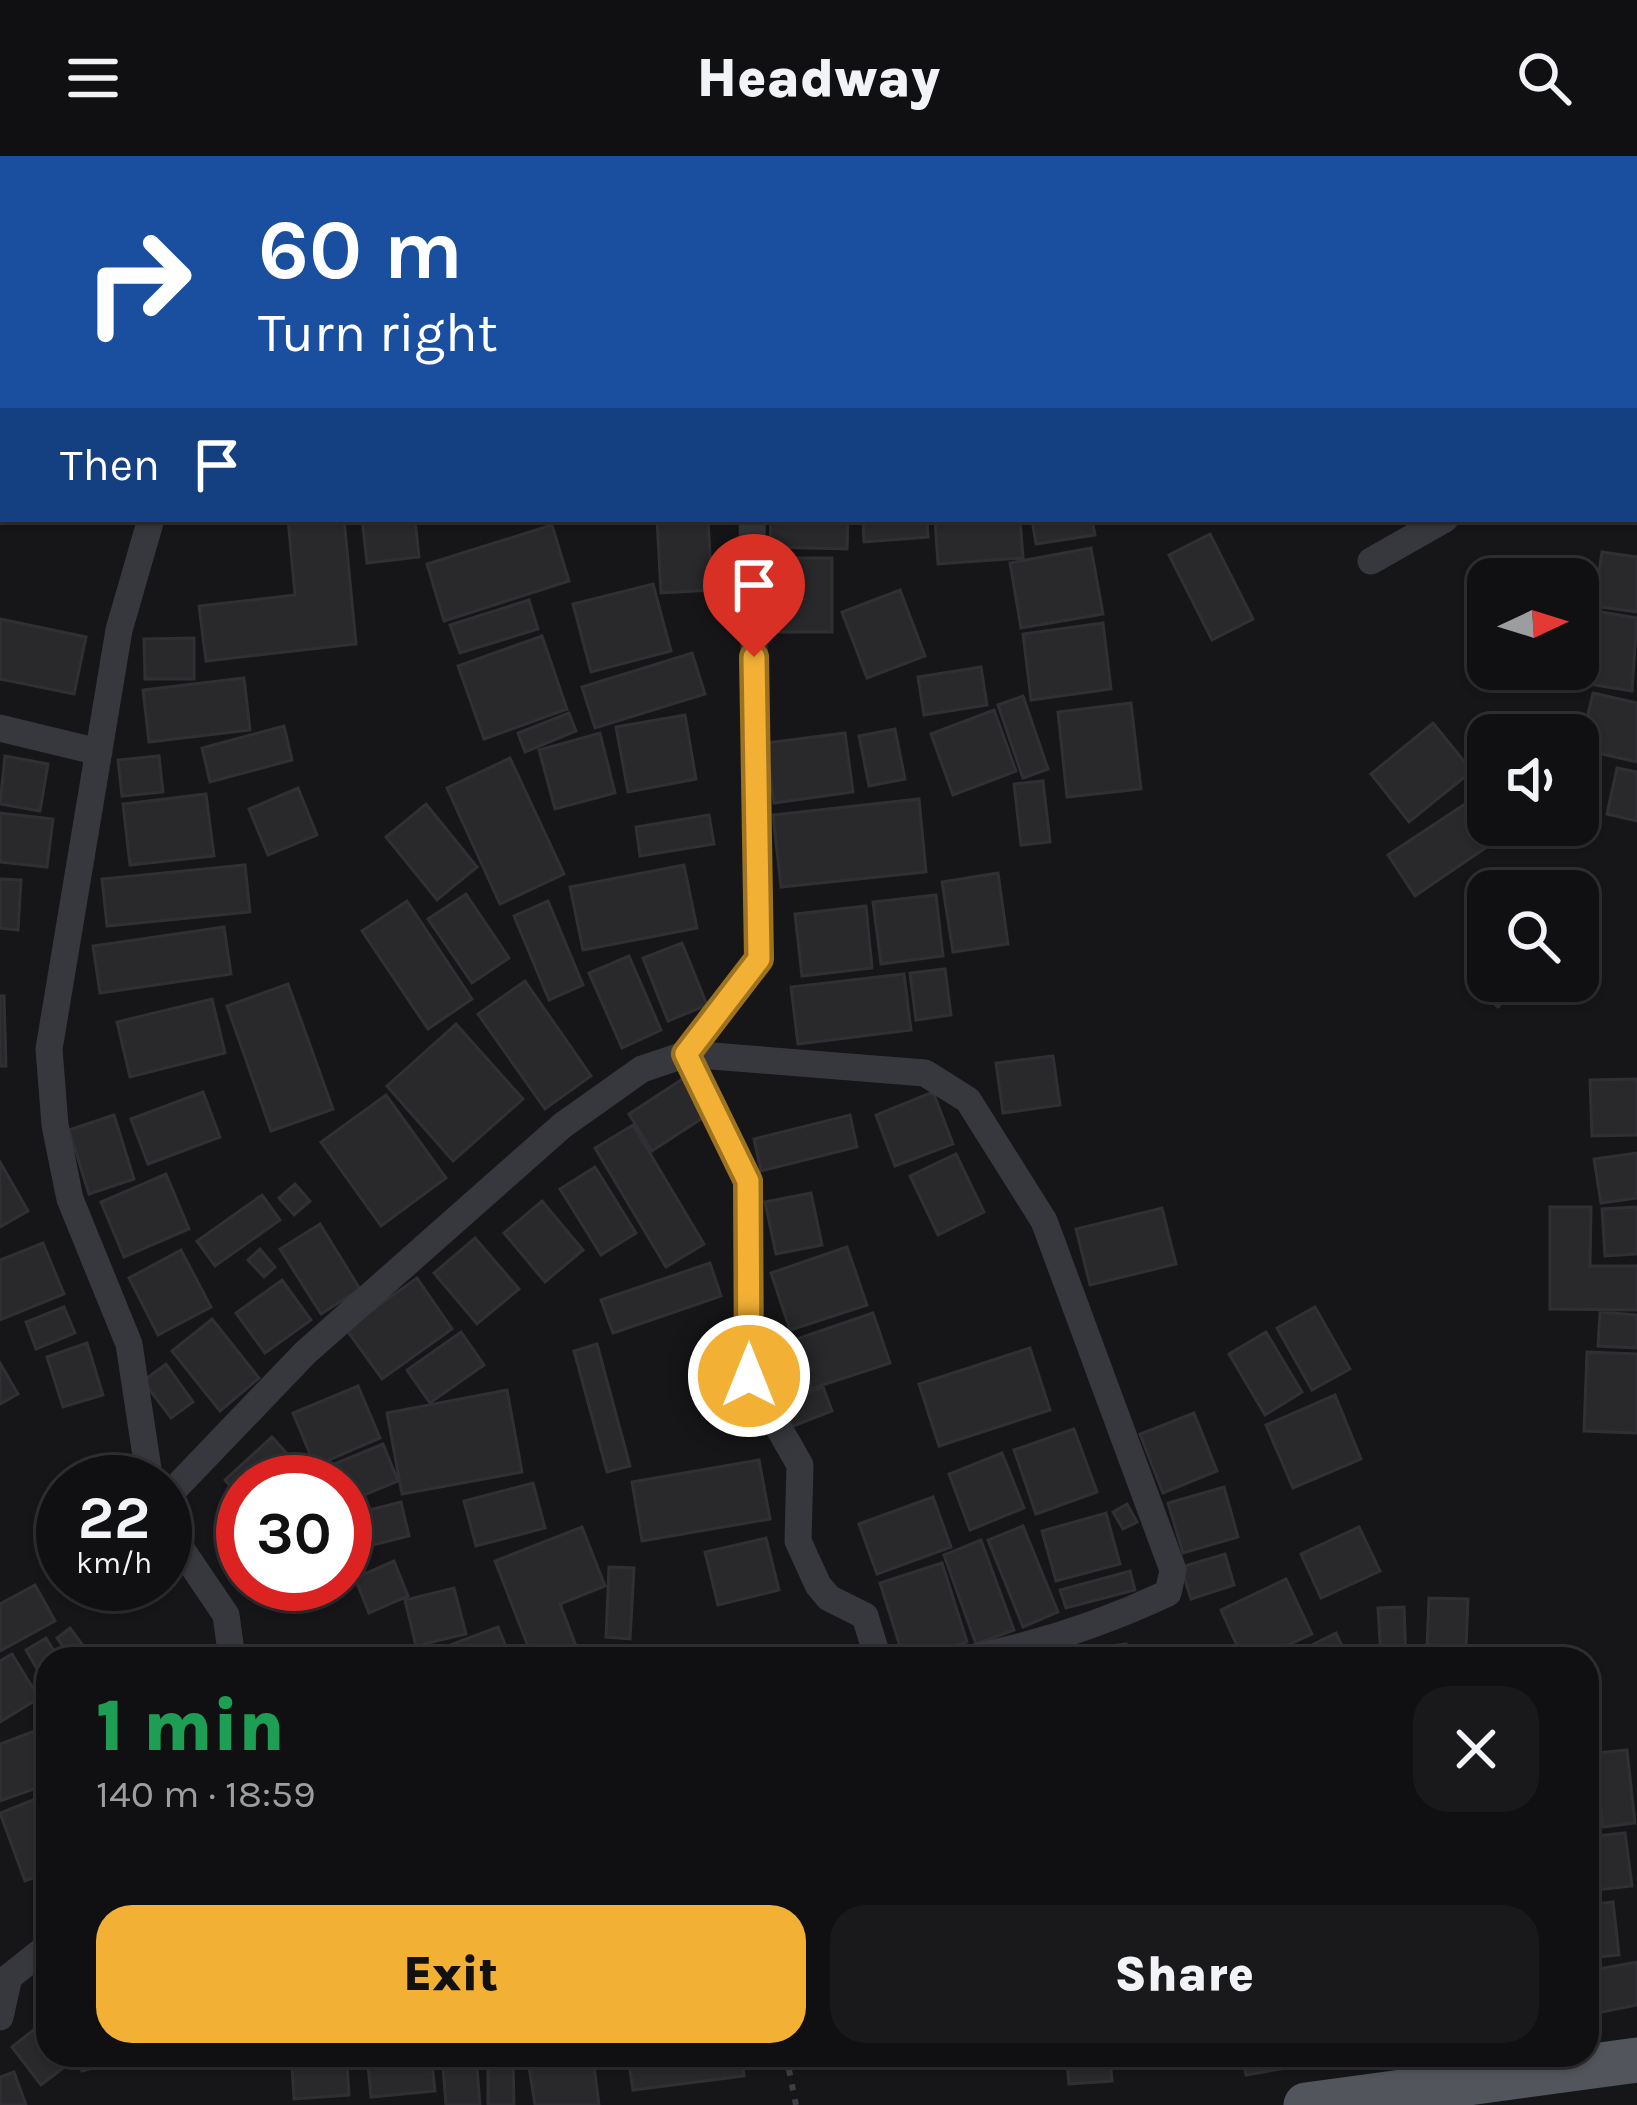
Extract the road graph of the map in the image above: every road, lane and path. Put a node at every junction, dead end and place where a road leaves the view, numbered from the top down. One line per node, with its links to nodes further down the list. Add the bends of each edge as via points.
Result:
1 (150, 522): 6 (street, via 119,630)
2 (752, 522): 7 (street, via 759,959)
3 (1440, 522): 4 (street)
4 (1371, 561)
5 (0, 728): 6 (street)
6 (99, 752): 8 (street, via 49,1048 70,1199 129,1344)
7 (686, 1054): 9 (street, via 641,1069 562,1125 305,1353); 12 (street, via 748,1181 749,1376 800,1465 798,1541 829,1598 865,1616); 13 (street, via 925,1073 968,1100 1044,1221 1157,1518 1173,1583 1120,1616)
8 (146, 1455)
9 (192, 1470)
10 (192, 1565): 11 (street, via 226,1615)
11 (230, 1647)
12 (874, 1647)
13 (1020, 1647)
14 (36, 1952): 15 (street)
15 (4, 1969): 16 (street)
16 (0, 2017)
17 (1637, 2060): 18 (main road)
18 (1599, 2065)
19 (788, 2067): 21 (path)
20 (1586, 2067): 22 (main road)
21 (796, 2105)
22 (1306, 2105)

